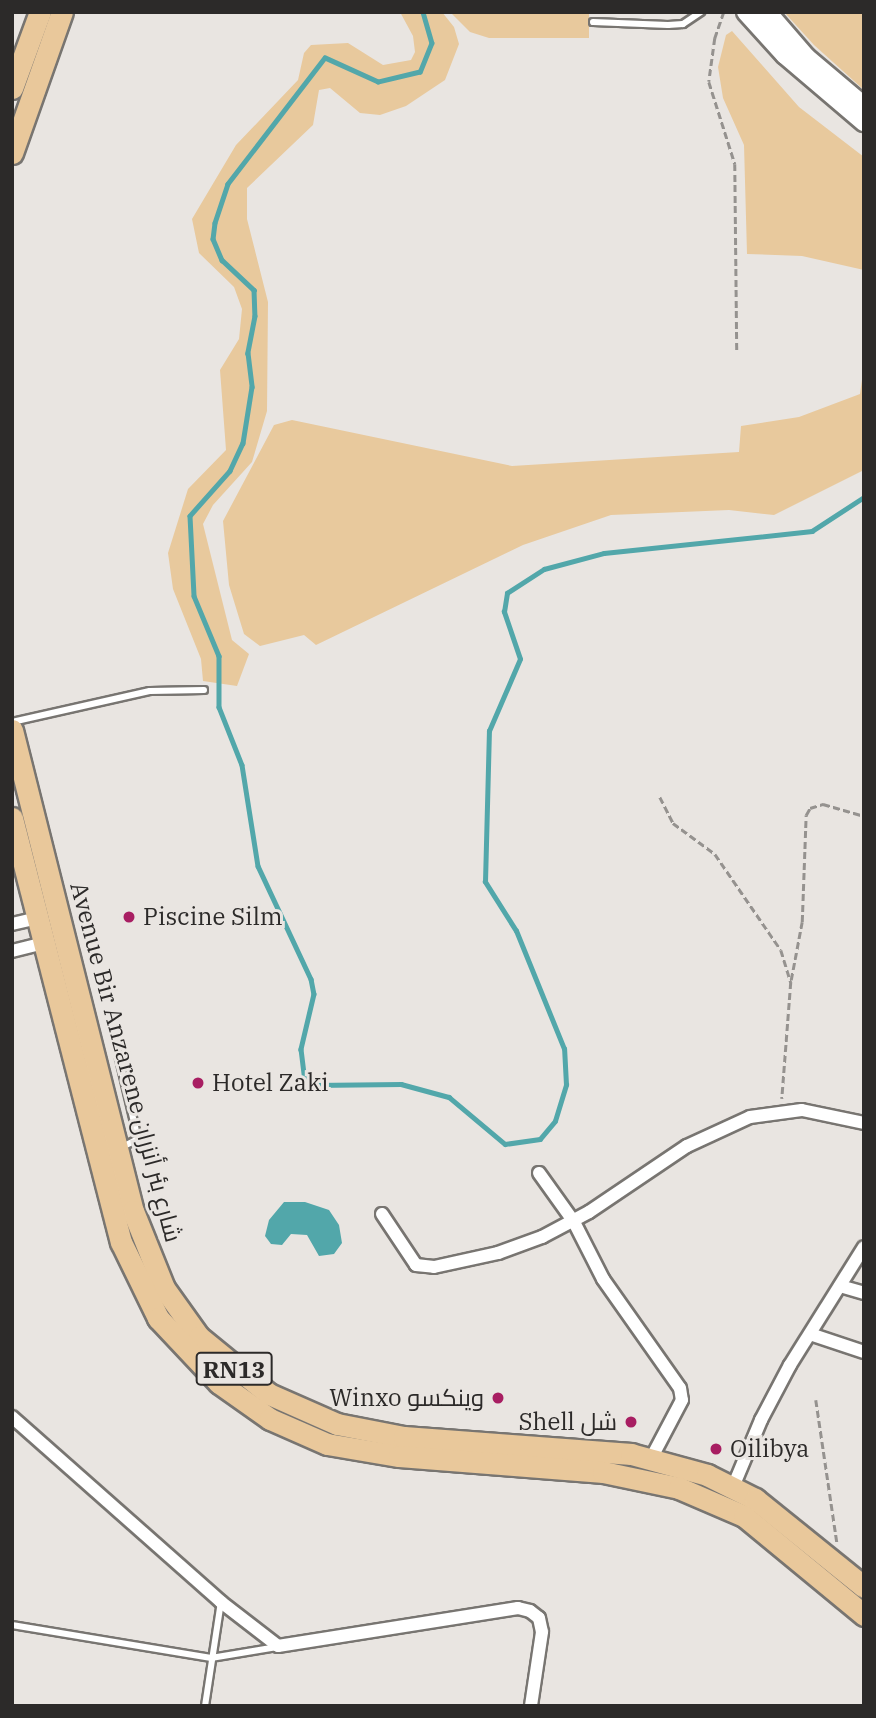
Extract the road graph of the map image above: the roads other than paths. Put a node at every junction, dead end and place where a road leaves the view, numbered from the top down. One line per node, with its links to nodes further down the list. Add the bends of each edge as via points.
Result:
1 (40, 12): 7 (main road)
2 (62, 12): 10 (main road)
3 (701, 12): 6 (lane, via 683,24)
4 (746, 12): 9 (main road, via 785,55)
5 (767, 12): 8 (main road, via 806,57)
6 (593, 22)
7 (12, 88)
8 (864, 106)
9 (864, 121)
10 (12, 153)
11 (204, 690): 12 (lane, via 150,691)
12 (12, 722)
13 (12, 730): 15 (main road, Avenue Bir Anzarene شارع بئر أنزران / RN13)
14 (12, 818): 15 (main road, Avenue Bir Anzarene شارع بئر أنزران / RN13)
15 (48, 916): 16 (street); 17 (main road, Avenue Bir Anzarene شارع بئر أنزران / RN13)
16 (12, 924)
17 (54, 941): 18 (street); 21 (main road, Avenue Bir Anzarene شارع بئر أنزران / RN13); 35 (main road, Avenue Bir Anzarene شارع بئر أنزران / RN13, via 126,1255 158,1318 219,1383 270,1419 327,1444 399,1456 603,1472 702,1496 744,1516)
18 (12, 951)
19 (118, 1054): 21 (lane, via 138,1141)
20 (864, 1123): 24 (street, via 802,1110 728,1125 687,1146)
21 (117, 1149): 31 (main road, Avenue Bir Anzarene شارع بئر أنزران / RN13, via 143,1240 164,1288 199,1338 269,1394 337,1424 366,1431)
22 (539, 1172): 24 (street)
23 (382, 1214): 24 (street, via 411,1260 424,1268 498,1253)
24 (574, 1222): 31 (street, via 603,1279 677,1381 682,1395)
25 (864, 1247): 26 (street)
26 (840, 1286): 27 (street); 28 (street)
27 (864, 1293)
28 (810, 1334): 29 (street); 32 (street, via 761,1420)
29 (864, 1352)
30 (12, 1416): 34 (street)
31 (652, 1457): 32 (main road, Avenue Bir Anzarene شارع بئر أنزران / RN13)
32 (733, 1487): 33 (main road, Avenue Bir Anzarene شارع بئر أنزران / RN13)
33 (864, 1587)
34 (221, 1602): 37 (street); 38 (lane)
35 (864, 1615)
36 (12, 1625): 38 (lane)
37 (278, 1646): 38 (lane); 40 (street, via 518,1608 539,1618 542,1632)
38 (211, 1658): 39 (lane)
39 (205, 1706)
40 (530, 1706)

